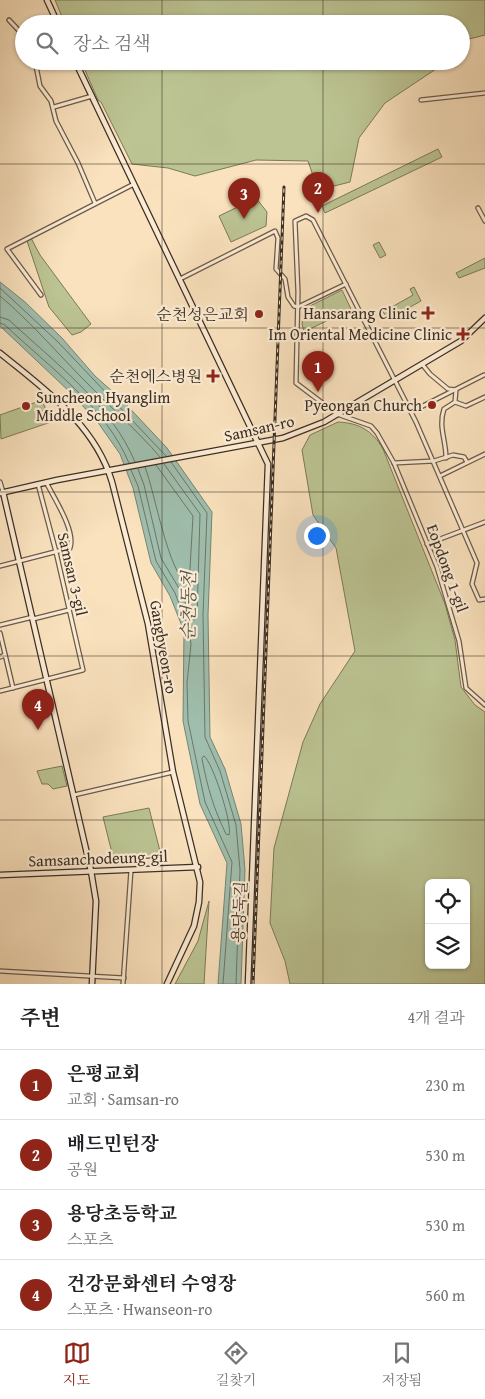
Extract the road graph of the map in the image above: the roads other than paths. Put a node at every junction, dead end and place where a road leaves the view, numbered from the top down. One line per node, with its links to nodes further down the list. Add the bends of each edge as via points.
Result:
1 (46, 0): 2 (street)
2 (54, 15)
3 (9, 20): 4 (street)
4 (15, 26)
5 (37, 70): 10 (street, via 40,86)
6 (79, 70): 8 (street, 용당둑길)
7 (485, 93): 9 (street)
8 (92, 96): 10 (street); 11 (street, 용당둑길)
9 (421, 100)
10 (54, 108): 12 (street, via 56,121)
11 (134, 184): 12 (street); 15 (street, 용당둑길)
12 (94, 203): 17 (street, via 7,249)
13 (478, 208): 14 (street)
14 (485, 221)
15 (180, 279): 18 (street, via 274,231 278,238 276,269 286,279 290,300); 29 (street, 용당둑길)
16 (346, 284): 18 (street); 18 (street, via 313,220 302,217 295,221); 23 (street)
17 (42, 295)
18 (298, 307): 28 (street, Eopdong 1-gil, via 296,384)
19 (485, 318): 21 (street, Samsan-ro, via 461,341)
20 (0, 352): 35 (street, Gangbyeon-ro, via 69,411)
21 (422, 364): 23 (street, Samsan-ro); 24 (street, via 430,374)
22 (484, 375): 24 (street)
23 (394, 381): 27 (street); 28 (street, Samsan-ro)
24 (454, 389): 26 (street); 27 (street)
25 (485, 397): 26 (street, via 466,406)
26 (455, 402): 31 (street, via 442,414)
27 (411, 412): 32 (street)
28 (337, 414): 29 (street, Samsan-ro, via 303,431); 34 (street, Eopdong 1-gil, via 374,428)
29 (258, 443): 35 (street, Samsan-ro); 70 (street, 용당둑길, via 268,468)
30 (485, 454): 33 (street)
31 (446, 458): 32 (street); 33 (street, via 453,455 464,457)
32 (434, 461): 34 (street); 36 (street)
33 (467, 462): 36 (street)
34 (394, 463): 43 (street, Eopdong 1-gil)
35 (108, 470): 38 (street); 58 (street, Gangbyeon-ro, via 150,630)
36 (440, 476): 42 (street)
37 (0, 482): 40 (street)
38 (46, 482): 39 (street); 44 (street, via 70,531 70,548)
39 (38, 484): 40 (street); 44 (street, Samsan 3-gil)
40 (2, 493): 45 (street)
41 (485, 522): 42 (street)
42 (463, 530): 43 (street); 47 (street, via 477,563 472,584 479,600)
43 (427, 544): 57 (street, Eopdong 1-gil, via 459,641 466,688)
44 (56, 552): 45 (street); 48 (street, Samsan 3-gil)
45 (20, 562): 46 (street); 49 (street)
46 (0, 566)
47 (485, 599)
48 (69, 610): 49 (street); 54 (street, Samsan 3-gil, via 83,670)
49 (33, 618): 50 (street); 54 (street)
50 (0, 626)
51 (0, 633): 52 (street)
52 (6, 655): 53 (street); 55 (street)
53 (0, 657)
54 (47, 679): 55 (street); 59 (street)
55 (13, 688): 56 (street)
56 (0, 691)
57 (485, 705)
58 (173, 772): 59 (street); 60 (street, Gangbyeon-ro)
59 (74, 795): 62 (street)
60 (198, 867): 61 (street, Samsanchodeung-gil); 69 (street, Gangbyeon-ro, via 199,902 194,926)
61 (132, 870): 62 (street, Samsanchodeung-gil); 66 (street)
62 (91, 871): 63 (street, Samsanchodeung-gil); 65 (street, via 96,901)
63 (0, 875)
64 (0, 971): 65 (street)
65 (92, 976): 66 (street); 67 (street)
66 (124, 978): 68 (street)
67 (92, 984)
68 (123, 984)
69 (167, 984)
70 (248, 984)

